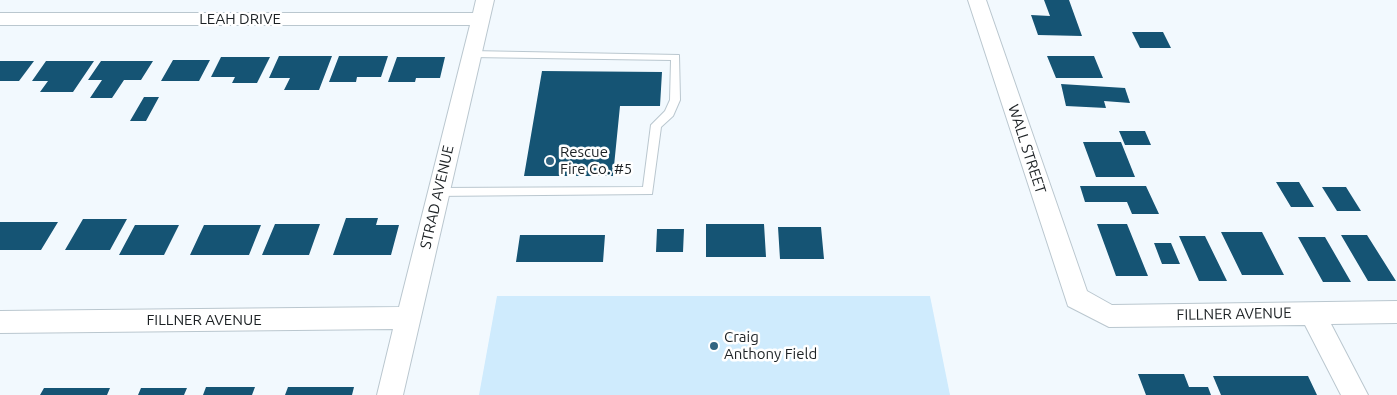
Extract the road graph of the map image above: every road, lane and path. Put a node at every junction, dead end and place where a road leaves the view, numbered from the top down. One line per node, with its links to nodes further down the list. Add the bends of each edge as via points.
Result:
1 (977, 0): 6 (street, WALL STREET)
2 (482, 9): 3 (street, LEAH DRIVE); 4 (street, STRAD AVENUE)
3 (0, 20)
4 (471, 54): 5 (street, STRAD AVENUE); 5 (lane, via 676,57 675,100 669,113 656,125 648,190)
5 (438, 193): 9 (street, STRAD AVENUE)
6 (1077, 298): 8 (street, FILLNER AVENUE, via 1109,316)
7 (1397, 312): 8 (street, FILLNER AVENUE)
8 (1312, 313): 12 (street)
9 (408, 318): 10 (street, FILLNER AVENUE); 11 (street, STRAD AVENUE)
10 (0, 322)
11 (390, 395)
12 (1355, 395)

